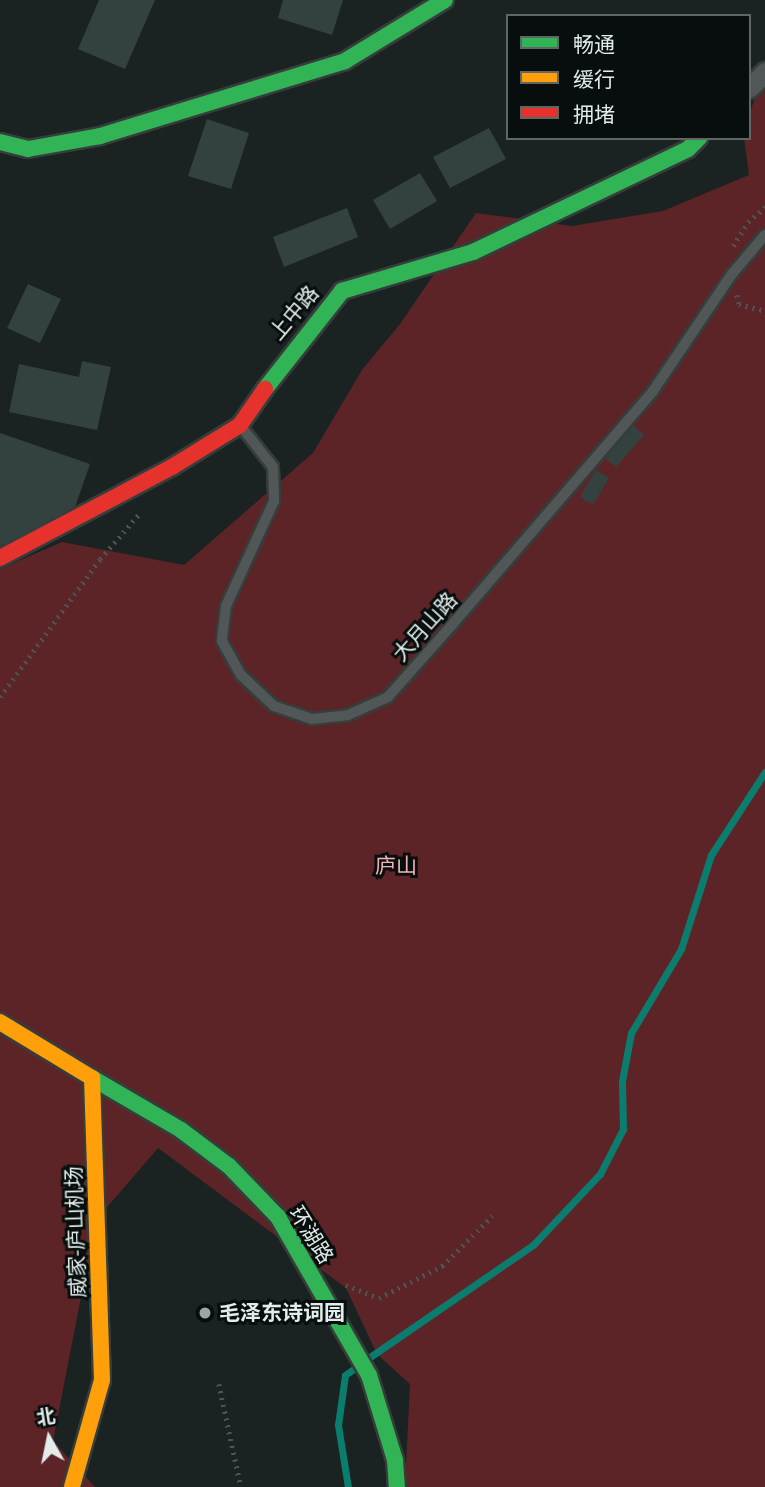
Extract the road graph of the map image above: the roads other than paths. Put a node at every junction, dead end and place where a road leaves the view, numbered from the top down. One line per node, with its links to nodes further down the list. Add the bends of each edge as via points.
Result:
1 (445, 0): 5 (street, via 345,61 100,136 28,149)
2 (765, 72): 3 (street)
3 (751, 86)
4 (697, 140): 7 (street, 上中路, via 688,149 473,252 342,291 286,357)
5 (0, 142)
6 (765, 234): 7 (lane, 大月山路, via 653,391 452,626 387,698 348,715 312,719 274,706 241,675 222,641 226,606 274,501 273,467)
7 (240, 425): 8 (street, 上中路, via 172,467)
8 (0, 558)
9 (0, 1022): 10 (street)
10 (92, 1078): 11 (street, 威家-庐山机场, via 102,1380); 12 (street, 环湖路, via 181,1130 229,1166 278,1217 369,1375 395,1460)
11 (72, 1487)
12 (397, 1487)

